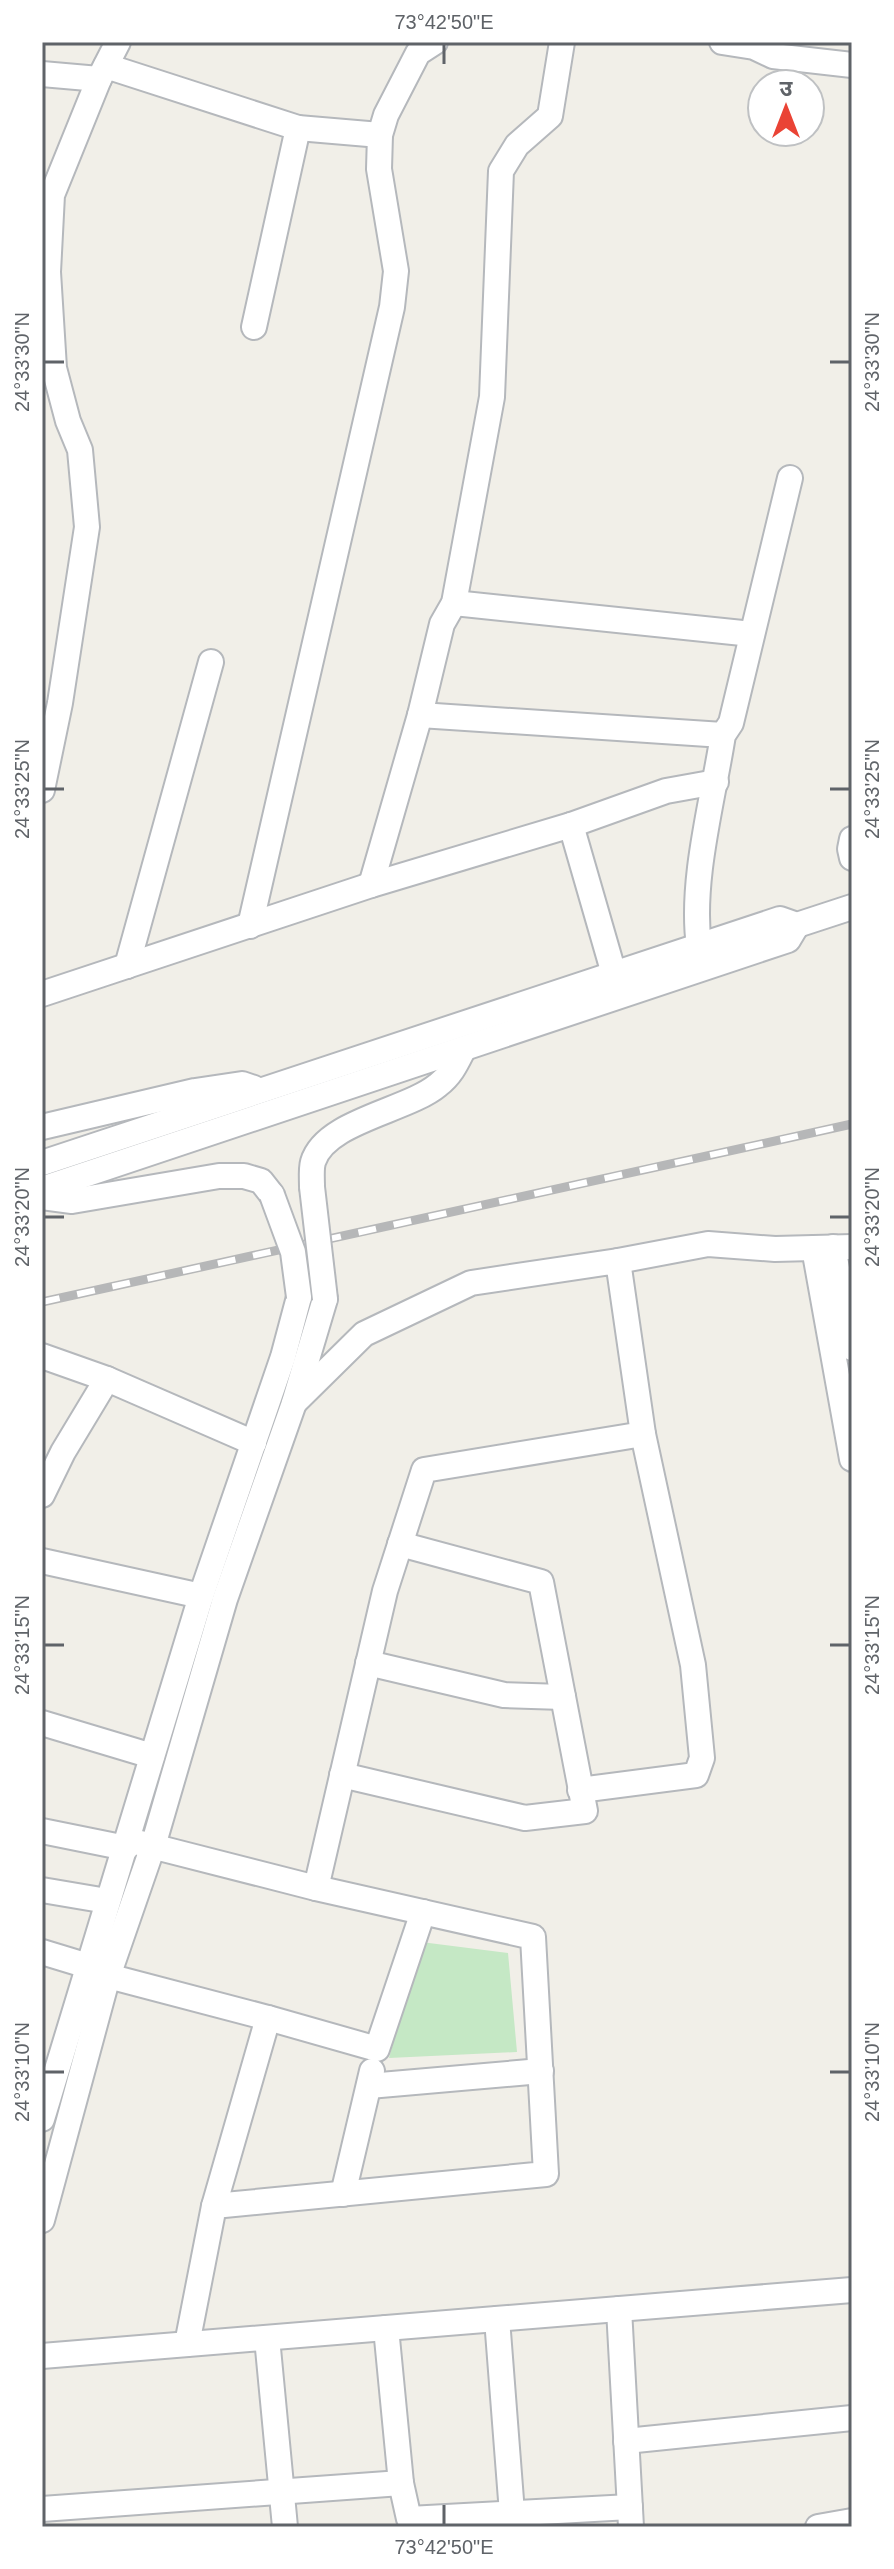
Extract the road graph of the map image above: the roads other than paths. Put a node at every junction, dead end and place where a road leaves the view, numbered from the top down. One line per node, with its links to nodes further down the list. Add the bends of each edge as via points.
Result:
1 (118, 42): 6 (street)
2 (435, 42): 9 (street, via 418,53)
3 (562, 42): 12 (street, via 550,116 517,145 501,171 492,397)
4 (722, 42): 5 (street, via 773,56)
5 (852, 65)
6 (102, 72): 7 (street); 8 (street); 18 (street, via 52,195 48,272 54,368 80,450 87,527)
7 (42, 74)
8 (298, 128): 9 (street); 10 (street)
9 (380, 135): 25 (street, via 379,169 396,271 392,307)
10 (254, 327)
11 (790, 478): 13 (street)
12 (454, 603): 13 (street); 15 (street, via 442,624)
13 (752, 634): 16 (street, via 731,723)
14 (211, 662): 27 (street)
15 (420, 715): 16 (street); 22 (street)
16 (723, 735): 17 (street)
17 (716, 782): 19 (street, via 666,791); 26 (street, via 699,878)
18 (42, 790)
19 (571, 825): 22 (street); 28 (street)
20 (852, 839): 21 (street)
21 (852, 858)
22 (371, 885): 25 (street)
23 (852, 907): 24 (street)
24 (797, 925): 26 (street, via 780,919); 30 (street, via 788,940)
25 (250, 926): 27 (street)
26 (699, 946): 28 (street)
27 (127, 966): 29 (street)
28 (614, 974): 31 (street)
29 (42, 994)
30 (463, 1050): 34 (street); 41 (street, bridge, via 437,1087 336,1135 313,1162 325,1299)
31 (264, 1091): 32 (street, via 242,1084 195,1091); 33 (street)
32 (42, 1127)
33 (42, 1163)
34 (42, 1189)
35 (42, 1197): 43 (street, bridge, via 72,1201 219,1176 261,1181 272,1195 293,1252 299,1297)
36 (833, 1247): 37 (street, via 708,1244); 38 (street); 45 (street)
37 (618, 1261): 41 (street, via 471,1283 364,1334); 42 (street)
38 (852, 1348)
39 (42, 1356): 40 (street)
40 (107, 1379): 43 (street); 44 (street)
41 (294, 1403): 58 (street, via 225,1599)
42 (643, 1434): 47 (street, via 424,1470); 55 (street, via 693,1665 702,1758 696,1775)
43 (254, 1443): 49 (street)
44 (52, 1450): 46 (street)
45 (852, 1459)
46 (42, 1495)
47 (400, 1544): 50 (street); 51 (street, via 541,1582)
48 (42, 1561): 49 (street)
49 (201, 1596): 53 (street)
50 (368, 1663): 51 (street, via 504,1695); 54 (street)
51 (563, 1697): 55 (street)
52 (42, 1723): 53 (street)
53 (152, 1756): 57 (street)
54 (342, 1775): 55 (street, via 525,1818 585,1811); 59 (street)
55 (580, 1790)
56 (42, 1831): 57 (street)
57 (127, 1844): 58 (street); 61 (street)
58 (153, 1846): 59 (street); 64 (street)
59 (316, 1888): 62 (street)
60 (42, 1890): 61 (street)
61 (107, 1901): 64 (street)
62 (423, 1912): 66 (street); 68 (street, via 533,1937)
63 (42, 1952): 64 (street)
64 (98, 1971): 65 (street); 67 (street); 73 (street)
65 (268, 2018): 66 (street); 72 (street)
66 (377, 2049): 69 (street)
67 (49, 2070): 70 (street)
68 (541, 2071): 69 (street); 71 (street, via 546,2174)
69 (369, 2086): 71 (street)
70 (42, 2119)
71 (343, 2194): 72 (street)
72 (214, 2206): 79 (street)
73 (42, 2220)
74 (852, 2290): 75 (street)
75 (619, 2309): 76 (street); 82 (street)
76 (497, 2319): 77 (street); 86 (street)
77 (386, 2328): 78 (street); 83 (street)
78 (267, 2338): 79 (street); 84 (street)
79 (187, 2344): 80 (street)
80 (42, 2356)
81 (852, 2418): 82 (street)
82 (626, 2441): 87 (street)
83 (401, 2483): 84 (street); 89 (street)
84 (282, 2493): 85 (street); 90 (street)
85 (42, 2509)
86 (512, 2513): 87 (street); 89 (street)
87 (630, 2517)
88 (852, 2521): 91 (street)
89 (410, 2523)
90 (285, 2527)
91 (818, 2527)

